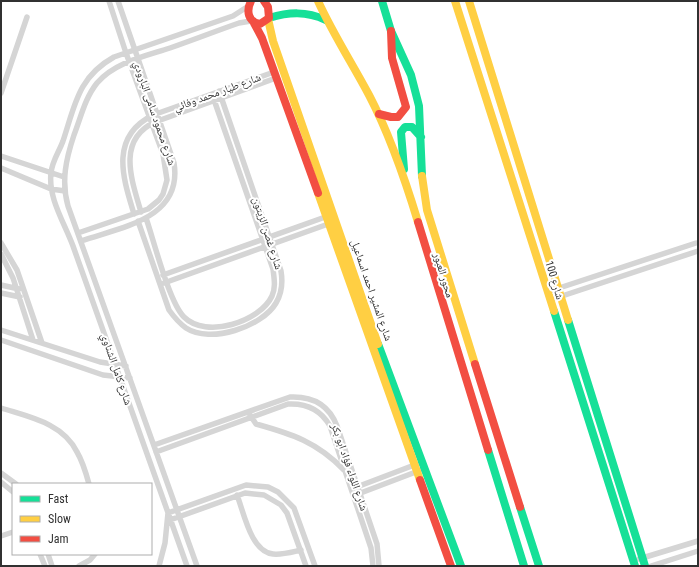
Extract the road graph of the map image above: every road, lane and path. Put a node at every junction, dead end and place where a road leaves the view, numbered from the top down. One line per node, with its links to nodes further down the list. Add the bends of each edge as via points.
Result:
1 (109, 1): 15 (street, شارع محمود سامى البارودي)
2 (118, 1): 14 (street, شارع محمود سامى البارودي)
3 (264, 1): 10 (main road, شارع المشير احمد اسماعيل, via 269,10)
4 (318, 1): 11 (main road, محور العبور)
5 (382, 1): 13 (main road, محور العبور)
6 (455, 1): 63 (main road, شارع 100)
7 (469, 1): 61 (main road, شارع 100)
8 (248, 4): 12 (main road, شارع المشير احمد اسماعيل, via 248,16); 14 (street, via 234,16)
9 (27, 16): 20 (street)
10 (268, 18): 11 (main road, via 299,12 313,14); 12 (main road, via 262,24); 42 (main road, شارع المشير احمد اسماعيل, via 273,41)
11 (326, 20): 25 (main road, محور العبور)
12 (252, 22): 16 (street, شارع كامل الشناوي, via 239,23); 18 (main road, شارع المشير احمد اسماعيل, via 262,38)
13 (391, 31): 25 (main road, via 392,58 406,107 401,116 396,118); 29 (main road, محور العبور, via 416,91)
14 (134, 50): 15 (street); 16 (street, شارع محمود سامى البارودي)
15 (126, 53): 17 (street, شارع محمود سامى البارودي); 34 (street, via 105,62 83,84)
16 (137, 59): 17 (street, شارع كامل الشناوي); 24 (street, شارع محمود سامى البارودي)
17 (129, 62): 26 (street, شارع محمود سامى البارودي); 36 (street, شارع كامل الشناوي, via 105,75 88,96 69,150)
18 (275, 75): 19 (street, شارع طيار محمد وفائي); 22 (street, شارع طيار محمد وفائي); 42 (main road, شارع المشير احمد اسماعيل)
19 (219, 91): 21 (street, شارع طيار محمد وفائي); 22 (street, شارع غصن الزيتون)
20 (1, 93)
21 (212, 94): 23 (street, شارع غصن الزيتون); 24 (street, شارع طيار محمد وفائي)
22 (221, 98): 23 (street, شارع طيار محمد وفائي); 45 (street, شارع غصن الزيتون)
23 (215, 100): 27 (street, شارع طيار محمد وفائي); 45 (street, شارع غصن الزيتون)
24 (157, 114): 26 (street, شارع طيار محمد وفائي); 27 (street, شارع محمود سامى البارودي)
25 (379, 114): 35 (main road, محور العبور)
26 (149, 117): 28 (street, شارع محمود سامى البارودي); 32 (street, شارع طيار محمد وفائي, via 141,122 129,137)
27 (159, 120): 28 (street, شارع طيار محمد وفائي); 41 (street, شارع محمود سامى البارودي, via 174,163 175,182 162,208)
28 (152, 123): 31 (street, شارع طيار محمد وفائي, via 135,140); 39 (street, شارع محمود سامى البارودي, via 165,160 167,180 159,200)
29 (421, 137): 35 (main road, via 412,127 401,132); 122 (main road, محور العبور, via 422,180 427,210)
30 (1, 156): 34 (street)
31 (129, 163): 32 (street); 39 (street, شارع طيار محمد وفائي)
32 (121, 164): 40 (street, شارع طيار محمد وفائي, via 124,184)
33 (1, 168): 37 (street)
34 (50, 173): 36 (street); 37 (street, شارع كامل الشناوي)
35 (404, 175): 121 (main road, محور العبور)
36 (64, 177): 38 (street, شارع كامل الشناوي)
37 (51, 189): 38 (street); 72 (street, شارع كامل الشناوي)
38 (65, 191): 44 (street, شارع كامل الشناوي)
39 (141, 212): 40 (street, شارع محمود سامى البارودي)
40 (134, 214): 44 (street, شارع محمود سامى البارودي)
41 (146, 218): 43 (street, شارع محمود سامى البارودي); 53 (street, شارع غصن الزيتون)
42 (331, 219): 45 (street); 49 (street); 81 (main road, شارع المشير احمد اسماعيل)
43 (138, 221): 46 (street, شارع محمود سامى البارودي); 54 (street, شارع غصن الزيتون)
44 (78, 233): 46 (street, شارع كامل الشناوي)
45 (266, 238): 49 (street, شارع غصن الزيتون); 53 (street)
46 (81, 241): 73 (street, شارع كامل الشناوي)
47 (1, 243): 60 (street, via 15,266)
48 (696, 243): 52 (street)
49 (269, 246): 56 (street); 66 (street, شارع غصن الزيتون, via 274,288 269,301); 67 (street, شارع غصن الزيتون, via 281,271 282,288 276,304)
50 (698, 252): 55 (street)
51 (1, 254): 59 (street)
52 (606, 273): 55 (street); 61 (street)
53 (165, 274): 54 (street); 56 (street, شارع غصن الزيتون)
54 (158, 277): 57 (street, شارع غصن الزيتون)
55 (608, 281): 61 (street)
56 (167, 282): 57 (street); 66 (street, شارع غصن الزيتون, via 179,312 193,324 219,327)
57 (160, 284): 67 (street, شارع غصن الزيتون, via 172,314 191,331 205,335 221,334)
58 (1, 285): 59 (street)
59 (16, 289): 60 (street); 64 (street)
60 (24, 290): 65 (street)
61 (559, 292): 63 (street); 63 (street); 106 (main road, شارع 100)
62 (1, 293): 64 (street)
63 (548, 296): 107 (main road, شارع 100)
64 (19, 297): 65 (street); 70 (street)
65 (26, 297): 71 (street)
66 (252, 315): 67 (street)
67 (255, 322)
68 (1, 330): 70 (street)
69 (1, 340): 74 (street)
70 (33, 340): 71 (street)
71 (42, 343): 72 (street)
72 (115, 365): 73 (street); 74 (street, شارع كامل الشناوي)
73 (126, 366): 75 (street, شارع كامل الشناوي)
74 (120, 378): 75 (street); 94 (street, شارع كامل الشناوي)
75 (130, 378): 79 (street, شارع كامل الشناوي)
76 (1, 408): 86 (street, via 49,424 65,436 77,452)
77 (248, 411): 78 (street); 79 (street, شارع اللواء فؤاد ابو بكر); 87 (street, شارع اللواء فؤاد ابو بكر, via 290,397 320,403 335,421)
78 (251, 418): 80 (street, شارع اللواء فؤاد ابو بكر); 82 (street, via 256,424 283,431 312,444 330,456); 82 (street, شارع اللواء فؤاد ابو بكر, via 288,404 307,405 315,409 330,426)
79 (154, 446): 80 (street, شارع كامل الشناوي)
80 (156, 452): 93 (street, شارع كامل الشناوي)
81 (419, 467): 87 (street); 90 (street); 102 (main road, شارع المشير احمد اسماعيل); 120 (main road, شارع المشير احمد اسماعيل)
82 (345, 471): 88 (street, شارع اللواء فؤاد ابو بكر)
83 (1, 474): 85 (street)
84 (1, 482): 89 (street)
85 (14, 483)
86 (89, 483)
87 (358, 487): 88 (street); 90 (street, شارع اللواء فؤاد ابو بكر)
88 (351, 489): 92 (street, شارع اللواء فؤاد ابو بكر)
89 (12, 491)
90 (360, 493): 92 (street); 117 (street, شارع اللواء فؤاد ابو بكر, via 379,550)
91 (237, 495): 95 (street); 100 (street, via 264,495 281,505 292,523); 100 (street, via 254,542 262,550 278,554)
92 (354, 496): 116 (street, شارع اللواء فؤاد ابو بكر, via 371,548)
93 (177, 510): 94 (street); 95 (street, شارع كامل الشناوي); 115 (street, via 246,485 268,487 282,495 294,508)
94 (168, 513): 96 (street, شارع كامل الشناوي); 111 (street, via 166,543)
95 (179, 517): 96 (street); 113 (street, شارع كامل الشناوي)
96 (170, 520): 112 (street, شارع كامل الشناوي)
97 (12, 532): 98 (street)
98 (1, 536)
99 (698, 540): 106 (street)
100 (301, 550): 114 (street)
101 (698, 551): 123 (street)
102 (445, 552): 118 (main road); 119 (main road, شارع المشير احمد اسماعيل)
103 (40, 555): 108 (street)
104 (48, 555): 109 (street)
105 (94, 555): 110 (street)
106 (644, 562): 107 (street)
107 (634, 564)
108 (45, 566)
109 (52, 566)
110 (80, 566)
111 (159, 566)
112 (186, 566)
113 (197, 566)
114 (306, 566)
115 (315, 566)
116 (373, 566)
117 (379, 566)
118 (444, 566)
119 (451, 566)
120 (461, 566)
121 (524, 566)
122 (539, 566)
123 (651, 566)

